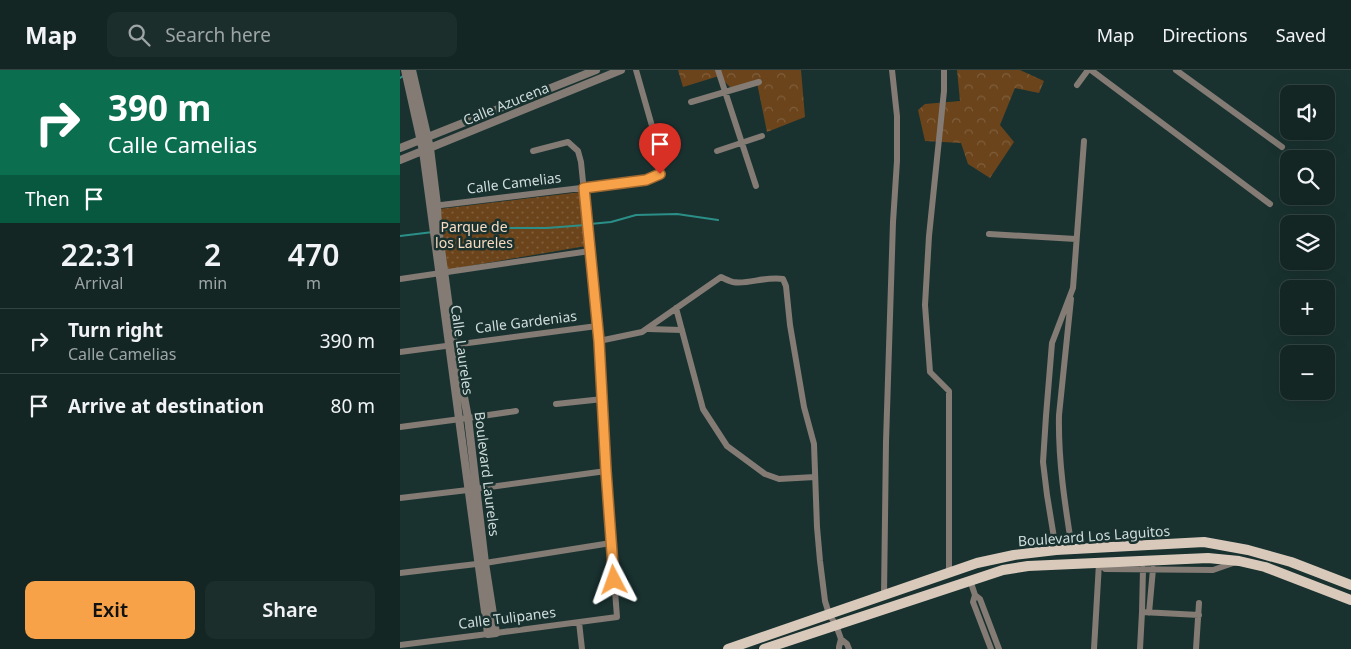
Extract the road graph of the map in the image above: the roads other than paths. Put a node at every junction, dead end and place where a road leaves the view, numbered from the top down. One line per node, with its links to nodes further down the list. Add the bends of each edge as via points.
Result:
1 (405, 70): 12 (street)
2 (412, 70): 12 (street)
3 (596, 70): 17 (street)
4 (621, 70): 22 (street, Calle Azucena)
5 (636, 70): 27 (street, Calle Camelias, via 662,161 660,174 646,180)
6 (718, 70): 14 (street)
7 (892, 70): 65 (street, via 897,160 886,442)
8 (944, 70): 62 (street, via 925,305 930,372 949,391)
9 (1090, 70): 13 (street); 28 (street)
10 (1176, 70): 20 (street)
11 (759, 82): 14 (street)
12 (411, 83): 17 (street, Boulevard Laureles)
13 (1077, 85)
14 (726, 92): 15 (street); 19 (street)
15 (691, 102)
16 (762, 136): 19 (street)
17 (425, 138): 21 (street); 22 (street, Boulevard Laureles)
18 (1084, 141): 31 (street)
19 (742, 142): 23 (street); 26 (street)
20 (1282, 147)
21 (400, 148)
22 (427, 150): 25 (street, Calle Azucena); 29 (street, Boulevard Laureles)
23 (717, 150)
24 (534, 151): 27 (street, via 568,142 578,151)
25 (400, 160)
26 (756, 186)
27 (584, 188): 29 (street, Calle Camelias); 32 (street)
28 (1270, 204)
29 (434, 206): 33 (street, Boulevard Laureles)
30 (989, 234): 31 (street)
31 (1076, 239): 35 (street)
32 (590, 251): 33 (street); 37 (street)
33 (442, 272): 34 (street); 41 (street, Boulevard Laureles)
34 (400, 279)
35 (1073, 288): 54 (street, via 1059,415 1060,455); 55 (street, via 1052,343 1046,416 1044,462)
36 (676, 308): 38 (street); 39 (street); 50 (street, via 721,277 738,283 773,277 782,279 786,286 804,407 814,444)
37 (597, 326): 40 (street); 41 (street, Calle Gardenias)
38 (648, 329): 39 (street); 40 (street)
39 (682, 330): 50 (street, via 703,409 726,446 764,474 779,479)
40 (599, 341): 43 (street)
41 (452, 344): 42 (street, Calle Gardenias); 46 (street, Boulevard Laureles); 47 (street, Calle Laureles)
42 (400, 352)
43 (603, 399): 44 (street); 49 (street)
44 (556, 404)
45 (516, 410): 46 (street)
46 (468, 418): 47 (street); 51 (street, Boulevard Laureles)
47 (459, 419): 48 (street); 51 (street, Calle Laureles)
48 (400, 427)
49 (606, 471): 51 (street); 53 (street)
50 (815, 477): 70 (street, via 820,560)
51 (472, 490): 52 (street); 57 (street, Boulevard Laureles)
52 (400, 498)
53 (611, 543): 57 (street); 72 (street, Calle Tulipanes, via 617,616)
54 (1072, 549): 55 (main road, Boulevard Los Laguitos); 64 (main road, Boulevard Los Laguitos, via 1204,542 1257,552)
55 (1056, 550): 62 (main road, Boulevard Los Laguitos, via 1014,555)
56 (1239, 561): 58 (main road, Boulevard Los Laguitos, via 1208,558); 60 (street, via 1213,570); 67 (main road, Boulevard Los Laguitos, via 1265,567)
57 (482, 563): 61 (street); 74 (street, Boulevard Laureles)
58 (1099, 563): 59 (street, via 1105,569); 63 (main road, Boulevard Los Laguitos, via 1028,566); 84 (street)
59 (1143, 569): 60 (street); 69 (street)
60 (1153, 569): 69 (street)
61 (400, 573)
62 (949, 573): 65 (main road, Boulevard Los Laguitos)
63 (970, 580): 66 (street); 73 (main road, Boulevard Los Laguitos)
64 (1351, 583)
65 (884, 595): 70 (main road, Boulevard Los Laguitos)
66 (975, 595): 82 (street, via 973,602); 83 (street, via 980,599)
67 (1351, 600)
68 (1199, 603): 71 (street)
69 (1146, 612): 71 (street); 85 (street)
70 (829, 614): 73 (street); 78 (main road, Boulevard Los Laguitos)
71 (1199, 615): 86 (street)
72 (578, 622): 74 (street, Calle Tulipanes); 77 (street)
73 (836, 625): 75 (street); 79 (main road, Boulevard Los Laguitos)
74 (492, 633): 76 (street, Calle Tulipanes)
75 (841, 639): 80 (street); 81 (street)
76 (400, 645)
77 (582, 649)
78 (728, 649)
79 (764, 649)
80 (840, 649)
81 (849, 649)
82 (990, 649)
83 (999, 649)
84 (1094, 649)
85 (1140, 649)
86 (1196, 649)

